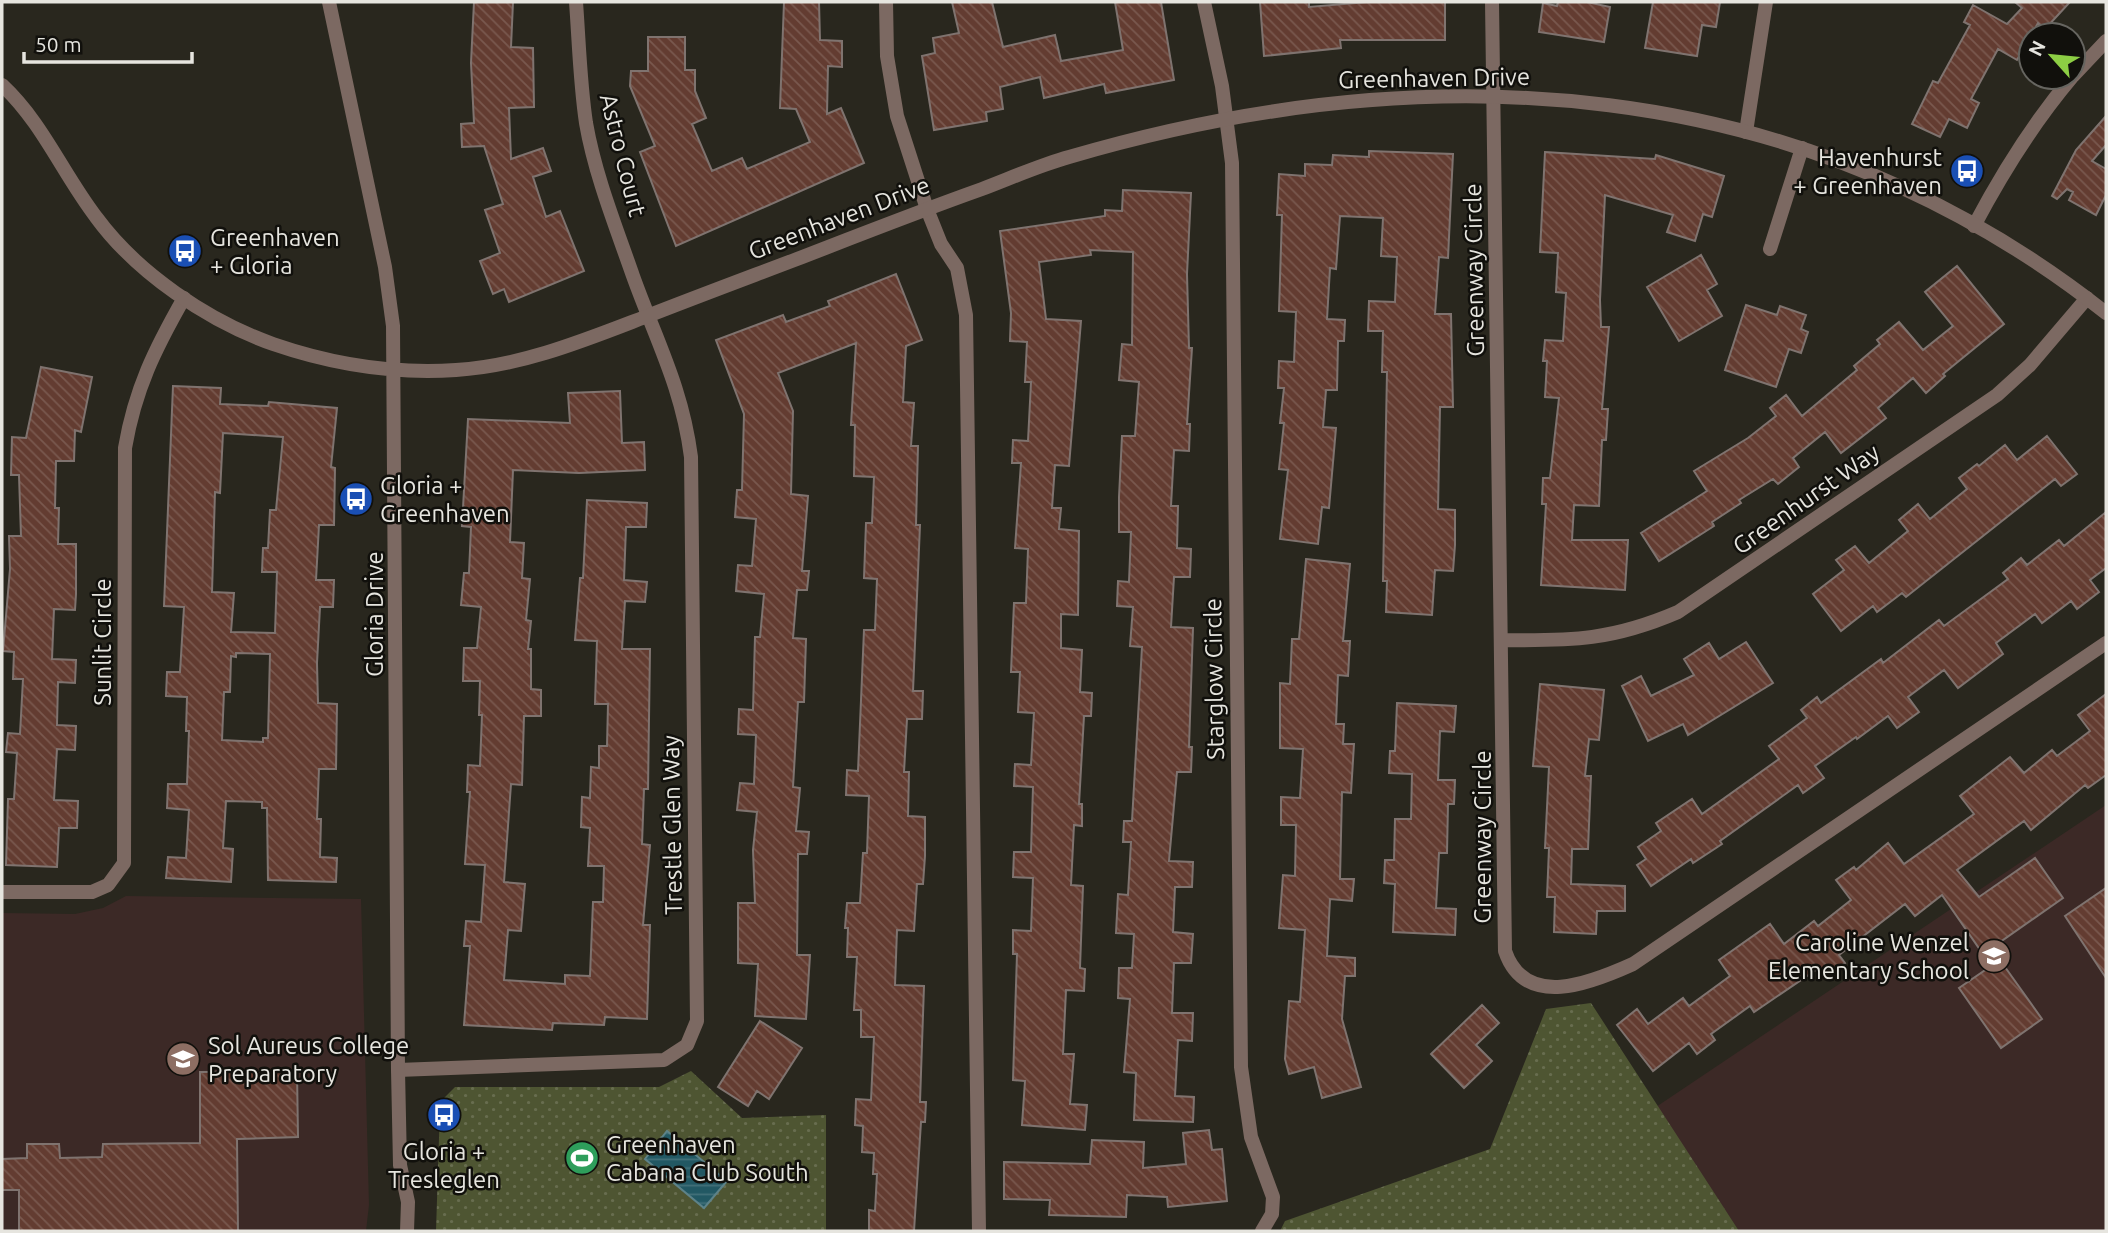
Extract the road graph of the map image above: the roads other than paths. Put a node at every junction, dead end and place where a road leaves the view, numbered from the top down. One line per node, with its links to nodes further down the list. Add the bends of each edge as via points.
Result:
1 (329, 2): 22 (street, Gloria Drive, via 385,267)
2 (576, 2): 21 (street, Astro Court, via 587,125)
3 (886, 2): 15 (street, via 887,57 897,116)
4 (1203, 2): 12 (street, Starglow Circle)
5 (1492, 2): 11 (street, Greenway Circle)
6 (1766, 2): 13 (street)
7 (2106, 41): 8 (street)
8 (2087, 61)
9 (2, 85): 18 (street, Greenhaven Drive, via 22,104 98,221)
10 (2060, 91): 16 (street, via 2017,150)
11 (1493, 97): 12 (street, Greenhaven Drive, via 1354,99); 13 (street, Greenhaven Drive, via 1578,99); 23 (street, Greenway Circle)
12 (1227, 120): 15 (street, Greenhaven Drive, via 1066,158); 29 (street, Starglow Circle, via 1232,163 1241,1067 1251,1137 1273,1197 1272,1214)
13 (1746, 132): 14 (street, Greenhaven Drive)
14 (1802, 148): 16 (street, Greenhaven Drive, via 1871,175); 17 (street)
15 (927, 209): 21 (street, Greenhaven Drive); 28 (street, via 957,268 968,336)
16 (1974, 226): 19 (street, Greenhaven Drive)
17 (1770, 248)
18 (184, 298): 22 (street, Greenhaven Drive, via 268,342 336,363); 25 (street, Sunlit Circle, via 143,375 125,448 124,863 108,885 92,892)
19 (2087, 298): 20 (street, Greenhaven Drive); 23 (street, Greenhurst Way, via 2030,366 1997,395 1678,612 1605,638)
20 (2106, 313)
21 (649, 316): 22 (street, Greenhaven Drive, via 522,360 457,370); 26 (street, Trestle Glen Way, via 677,383 691,457 697,1007 693,1037 664,1060)
22 (394, 368): 26 (street, Gloria Drive)
23 (1503, 640): 24 (street, Greenway Circle, via 1506,951 1519,976 1544,987 1608,975 1650,954)
24 (2106, 643)
25 (2, 892)
26 (398, 1070): 27 (street, Gloria Drive)
27 (407, 1231)
28 (979, 1231)
29 (1262, 1231)

